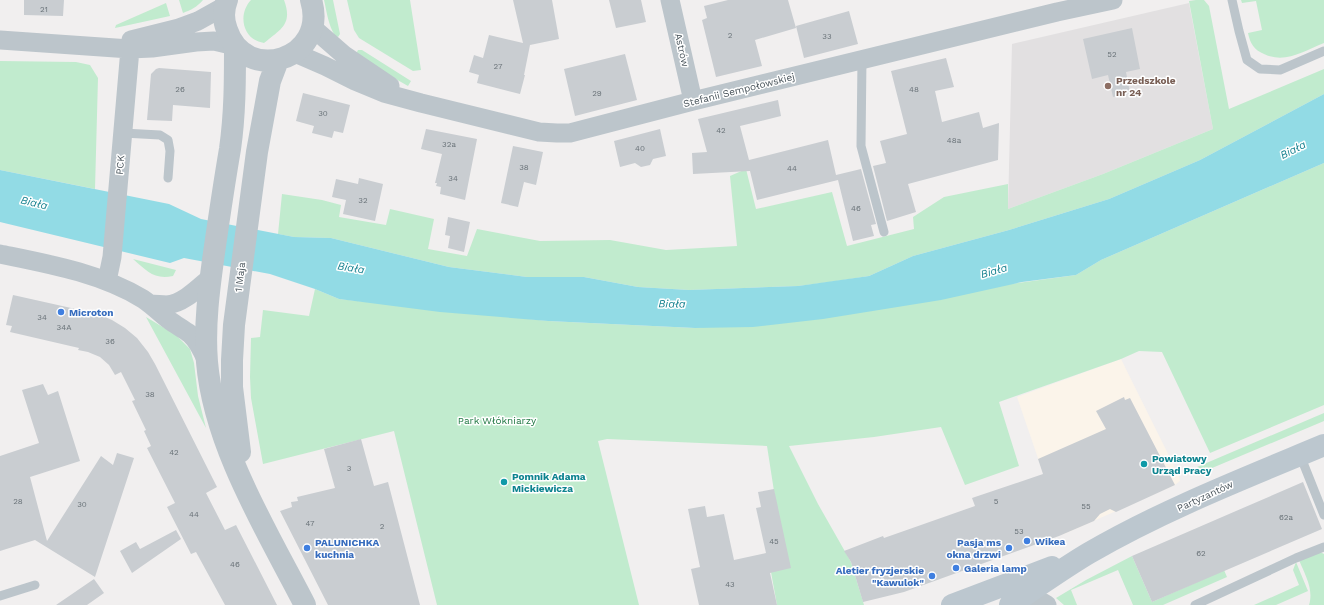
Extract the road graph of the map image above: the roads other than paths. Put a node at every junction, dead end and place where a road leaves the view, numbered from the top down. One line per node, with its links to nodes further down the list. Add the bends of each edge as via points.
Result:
1 (311, 0): 7 (street, via 314,11)
2 (670, 0): 15 (street, Astrów)
3 (1113, 0): 6 (street, Stefanii Sempołowskiej)
4 (1232, 0): 12 (lane, via 1247,60 1260,69 1280,70)
5 (226, 3): 9 (street, via 224,22); 10 (street, via 191,24)
6 (1055, 6): 14 (street, Stefanii Sempołowskiej)
7 (312, 28): 13 (street, 1 Maja, via 306,42); 16 (street, Stefanii Sempołowskiej, via 366,71)
8 (0, 40): 10 (street)
9 (235, 46): 11 (street, via 214,41); 13 (street, via 243,53 260,60); 21 (street, 1 Maja, via 235,98 230,147)
10 (105, 47): 11 (street)
11 (130, 49): 17 (street, PCK)
12 (1324, 51)
13 (286, 57): 16 (street, Stefanii Sempołowskiej, via 325,66 384,93); 27 (street, 1 Maja, via 270,80 250,202 234,325 232,387)
14 (862, 60): 15 (street, Stefanii Sempołowskiej); 19 (lane, via 862,146)
15 (693, 101): 16 (street, Stefanii Sempołowskiej, via 570,133 557,134 539,132)
16 (421, 103)
17 (123, 133): 18 (lane, via 160,135 168,140); 22 (street, PCK, via 112,257)
18 (168, 178)
19 (884, 232)
20 (0, 254): 22 (street, 1 Maja)
21 (210, 278): 23 (street, 1 Maja, via 176,303); 24 (street, 1 Maja, via 206,330)
22 (107, 281): 23 (street, 1 Maja)
23 (150, 304): 24 (street, 1 Maja, via 190,334)
24 (207, 362): 27 (street, 1 Maja, via 218,419)
25 (1324, 445): 26 (main road, Partyzantów)
26 (1300, 455): 28 (lane); 30 (main road, Partyzantów, via 1201,497)
27 (248, 495): 34 (street, 1 Maja)
28 (1324, 515)
29 (1324, 547): 37 (lane)
30 (1088, 554): 33 (main road, Partyzantów); 35 (main road, Partyzantów)
31 (34, 585): 32 (lane)
32 (0, 596)
33 (1015, 602): 36 (street, via 1042,602)
34 (305, 605)
35 (952, 605)
36 (1047, 605)
37 (1194, 605)

